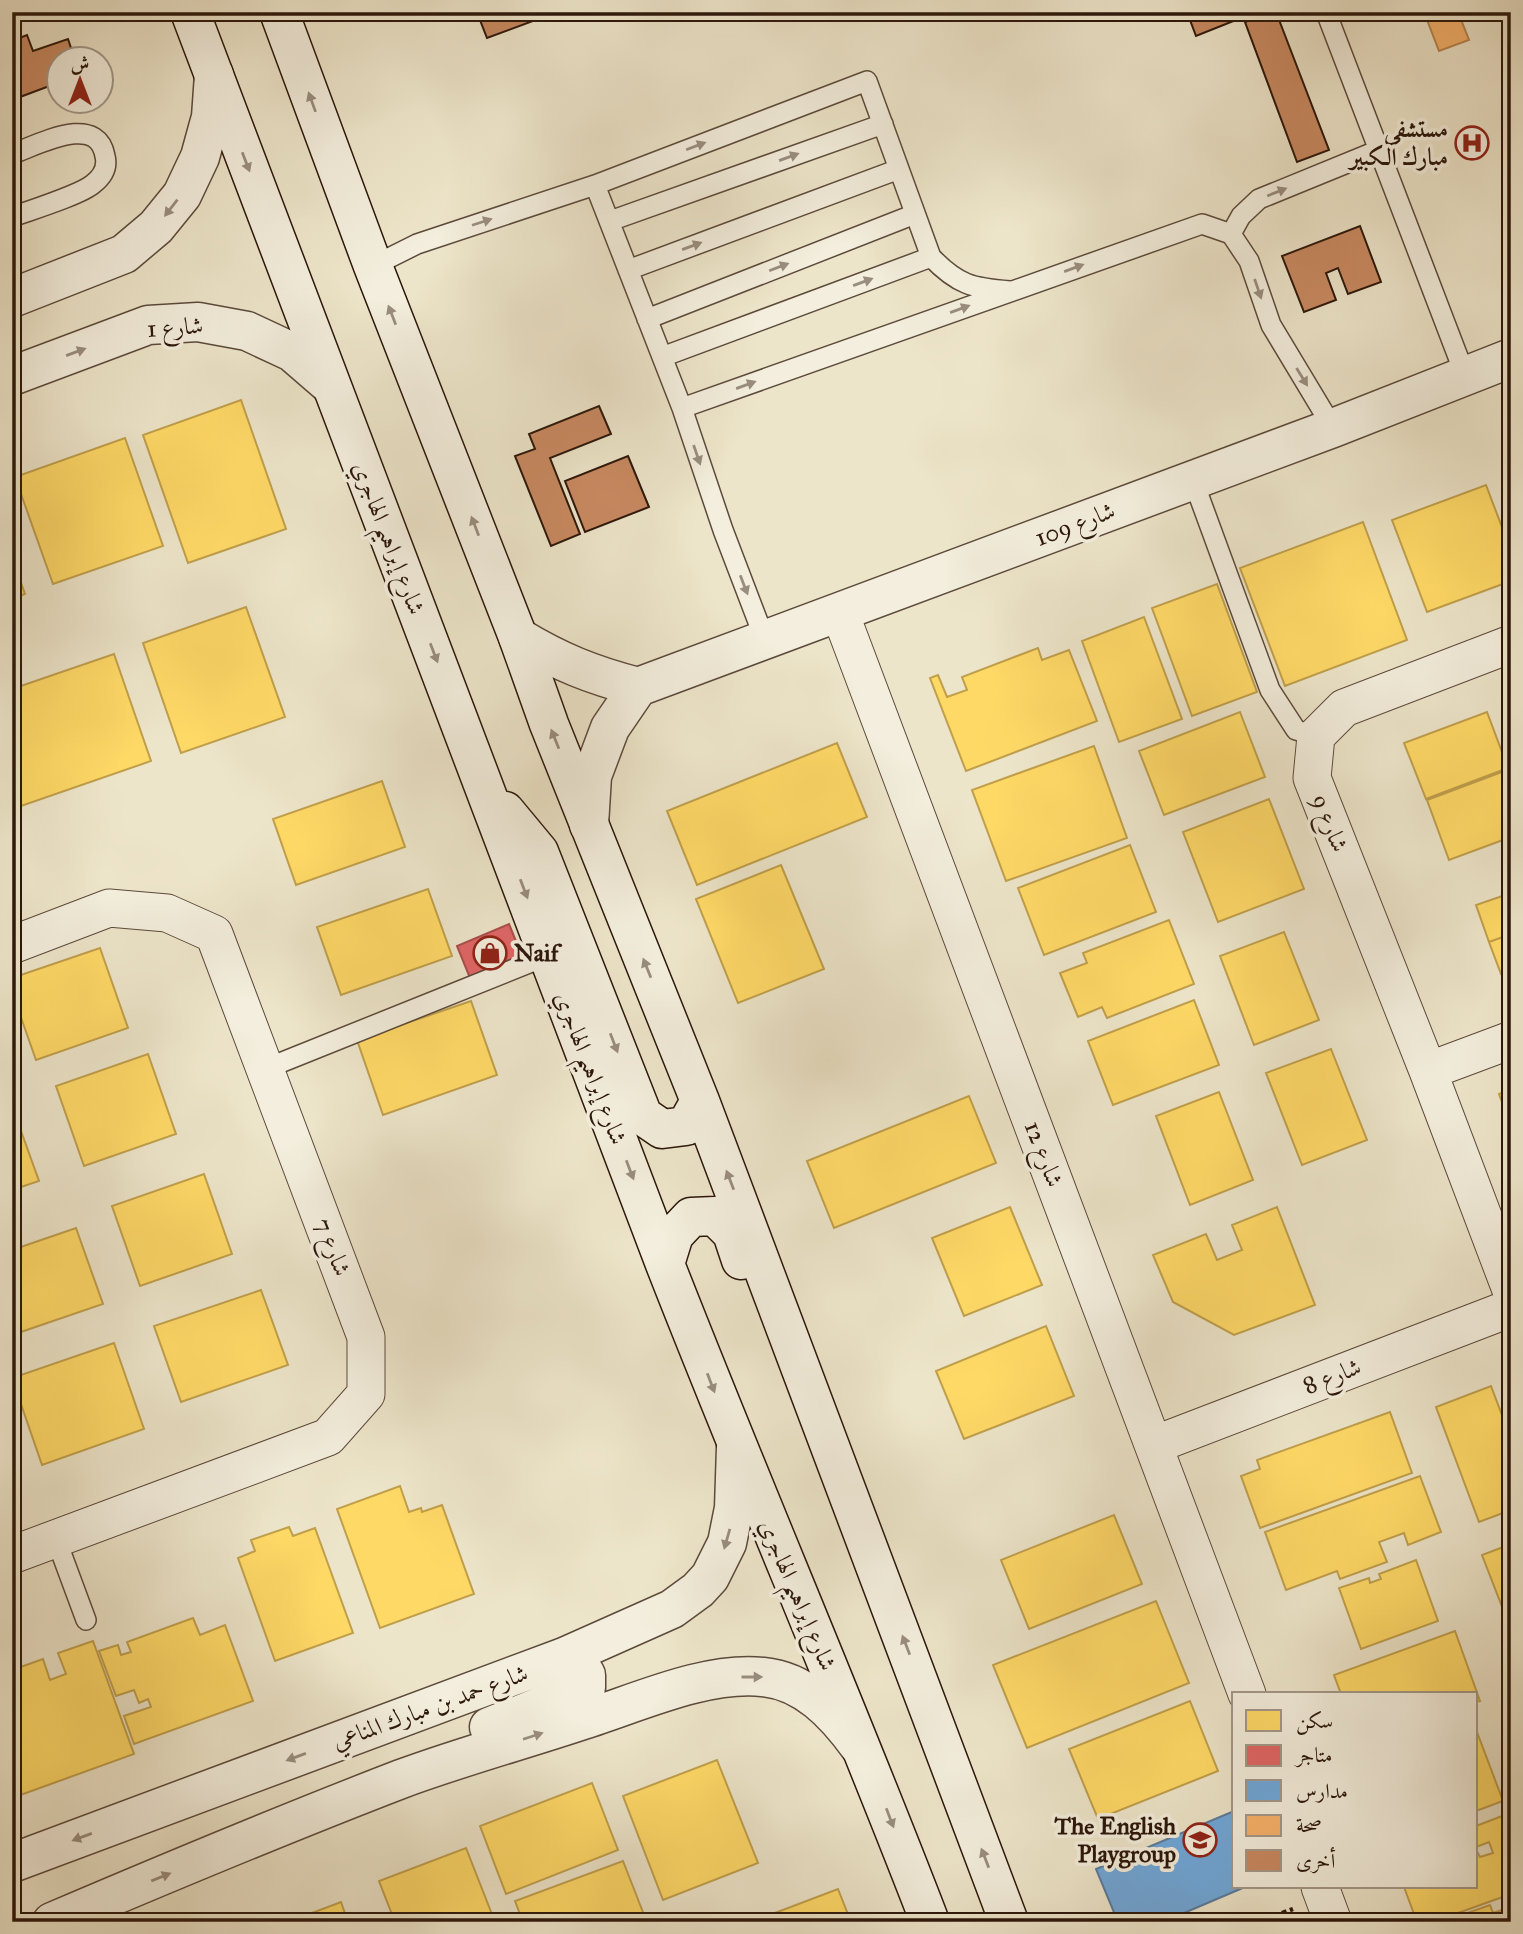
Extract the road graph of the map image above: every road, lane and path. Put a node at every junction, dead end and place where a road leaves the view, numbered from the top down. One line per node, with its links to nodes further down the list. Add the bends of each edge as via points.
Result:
1 (190, 12): 4 (main road, شارع إبراهيم الهاجري)
2 (279, 12): 15 (main road, one-way to 2)
3 (1326, 12): 6 (lane)
4 (214, 75): 18 (main road, one-way to 18, via 211,117 200,157 182,195 156,227 124,254); 24 (main road, شارع إبراهيم الهاجري, one-way to 24)
5 (883, 124): 8 (lane); 9 (lane, one-way to 5, via 867,80); 12 (lane, one-way to 5)
6 (1379, 150): 13 (lane, one-way to 6, via 1259,199); 22 (lane)
7 (12, 154): 11 (lane, via 79,132 99,142 107,163 90,187)
8 (899, 169): 10 (lane); 16 (lane, one-way to 8)
9 (595, 185): 12 (lane); 15 (lane, one-way to 9, via 417,244)
10 (915, 214): 14 (lane); 19 (lane, one-way to 10)
11 (12, 217)
12 (610, 221): 16 (lane)
13 (1231, 234): 17 (lane, one-way to 13, via 1202,224); 26 (lane, one-way to 26, via 1249,261 1271,326)
14 (931, 257): 17 (lane, via 949,276 977,288); 20 (lane, one-way to 14)
15 (373, 266): 29 (main road, one-way to 15)
16 (628, 270): 19 (lane)
17 (1010, 291): 25 (lane, one-way to 17)
18 (12, 298)
19 (647, 319): 20 (lane)
20 (662, 357): 25 (lane)
21 (1511, 358): 22 (main road, شارع 109)
22 (1465, 375): 26 (main road, شارع 109)
23 (12, 376): 24 (main road, شارع 1, one-way to 24, via 148,326 198,321 247,331 292,352)
24 (329, 384): 34 (main road, شارع إبراهيم الهاجري, one-way to 34)
25 (682, 408): 30 (lane, one-way to 30)
26 (1333, 428): 27 (main road, شارع 109)
27 (1193, 480): 28 (main road, شارع 109); 33 (lane, via 1270,690 1296,730)
28 (840, 613): 30 (main road, شارع 109); 45 (street, شارع 12)
29 (518, 637): 32 (main road, via 596,676); 35 (main road, one-way to 29)
30 (765, 640): 32 (main road, شارع 109)
31 (1511, 644): 33 (street, via 1344,708)
32 (638, 687): 35 (main road, via 610,728 592,776)
33 (1316, 736): 40 (street, شارع 9, via 1312,778)
34 (486, 787): 37 (main road, شارع إبراهيم الهاجري, one-way to 37); 41 (main road, one-way to 41, via 539,852 643,1116 662,1129 685,1126)
35 (589, 825): 41 (main road, one-way to 35)
36 (12, 946): 39 (street, شارع 7, via 109,908 167,913 214,934)
37 (549, 955): 39 (lane); 42 (main road, شارع إبراهيم الهاجري, one-way to 42)
38 (1511, 1040): 40 (street)
39 (265, 1069): 47 (street, شارع 7, via 366,1336 366,1394 328,1437)
40 (1428, 1072): 43 (street, شارع 9)
41 (700, 1101): 49 (main road, one-way to 41)
42 (665, 1264): 46 (main road, شارع إبراهيم الهاجري, one-way to 46); 49 (main road, via 674,1235 691,1217 715,1216 732,1233 805,1450)
43 (1511, 1290)
44 (1511, 1308): 45 (street, شارع 8)
45 (1154, 1445): 52 (street, شارع 12)
46 (736, 1447): 51 (main road, شارع حمد بن مبارك المناعي, one-way to 51, via 730,1532 710,1577 672,1609); 53 (main road, شارع إبراهيم الهاجري)
47 (56, 1539): 48 (street, شارع 7); 50 (lane)
48 (12, 1555)
49 (872, 1555): 59 (main road, one-way to 49)
50 (86, 1619)
51 (564, 1657): 54 (main road, via 578,1662 586,1675 586,1688 492,1725); 55 (main road, شارع حمد بن مبارك المناعي, one-way to 55)
52 (1246, 1692)
53 (865, 1754): 54 (main road, one-way to 53, via 677,1690 744,1676 776,1679 806,1691); 58 (main road, شارع إبراهيم الهاجري, one-way to 58)
54 (403, 1778): 57 (main road, one-way to 54)
55 (12, 1863)
56 (1320, 1888): 60 (street)
57 (58, 1920)
58 (930, 1922)
59 (1009, 1922)
60 (1333, 1922)

